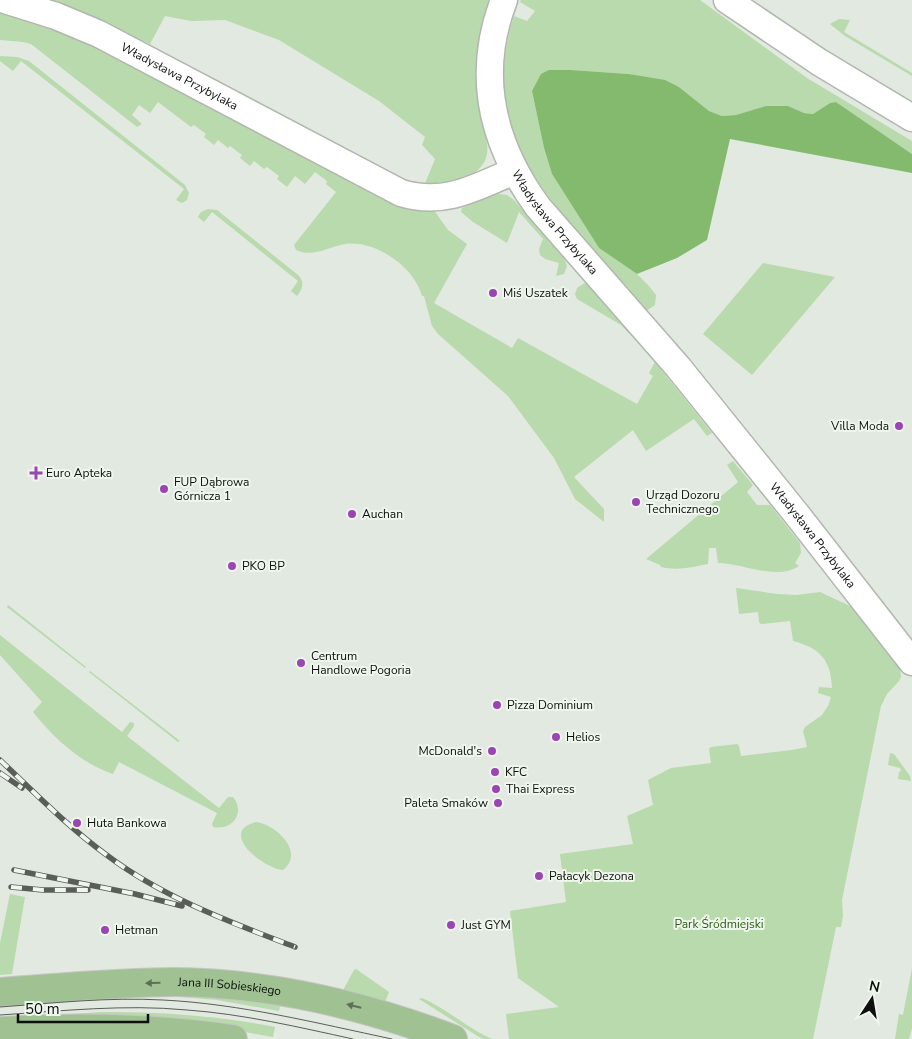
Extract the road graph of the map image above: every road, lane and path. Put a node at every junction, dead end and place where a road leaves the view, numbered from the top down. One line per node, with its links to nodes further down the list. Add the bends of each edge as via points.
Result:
1 (6, 0): 5 (street, Władysława Przybylaka, via 99,34 401,192 428,198 447,197)
2 (504, 0): 5 (street, via 492,44 490,90 498,134)
3 (727, 0): 4 (street, via 819,62)
4 (912, 118)
5 (514, 171): 6 (street, Władysława Przybylaka, via 538,207 678,367)
6 (912, 662)
7 (0, 992): 10 (main road, Jana III Sobieskiego, one-way to 7, via 350,1005 237,986 139,983)
8 (0, 1031): 9 (main road, via 103,1028)
9 (232, 1039)
10 (453, 1039)

